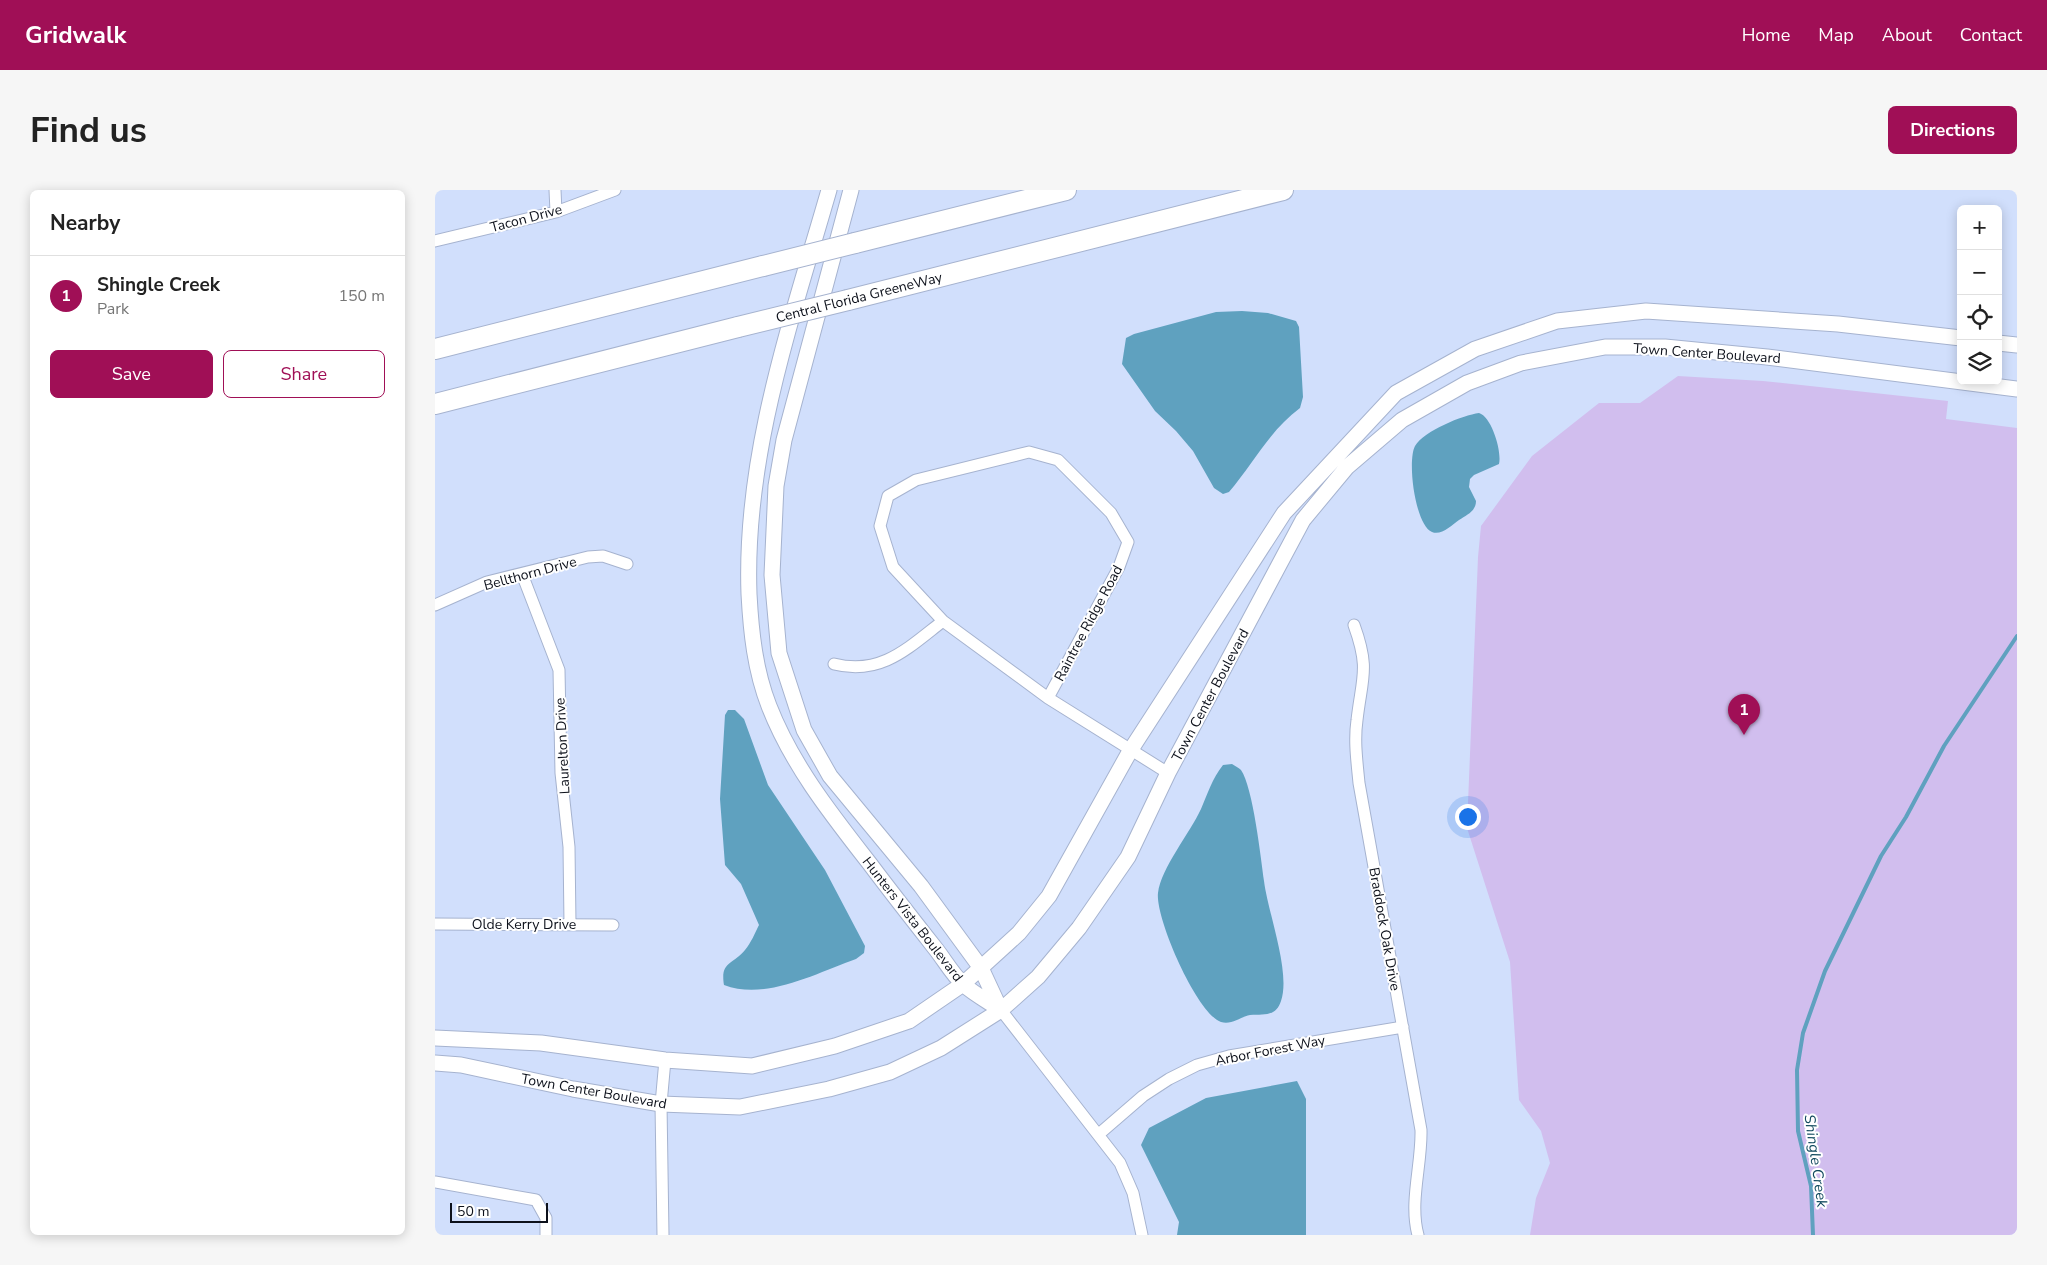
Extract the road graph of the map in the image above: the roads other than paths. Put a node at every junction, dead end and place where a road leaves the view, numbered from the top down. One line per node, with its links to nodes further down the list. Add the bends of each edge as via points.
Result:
1 (555, 190): 7 (street)
2 (615, 190): 7 (street, Tacon Drive)
3 (829, 190): 28 (street, Hunters Vista Boulevard, via 787,336 754,477 748,566 757,670 786,744 808,782)
4 (851, 190): 27 (street, Hunters Vista Boulevard, via 784,440 776,486 772,575 779,653 804,730 830,776 921,886)
5 (1066, 190): 12 (highway, bridge)
6 (1283, 190): 14 (highway, Central Florida GreeneWay, bridge)
7 (556, 212): 8 (street, Tacon Drive)
8 (435, 241)
9 (1957, 338): 22 (street, via 1838,324 1646,311 1557,321 1475,349 1396,393 1283,513)
10 (2002, 343): 11 (street)
11 (2017, 345)
12 (435, 349)
13 (2017, 389): 23 (street, Town Center Boulevard, via 1665,347 1595,349 1521,363 1467,383 1401,420 1347,467 1303,520)
14 (435, 404)
15 (627, 564): 16 (street, Bellthorn Drive, via 603,556 588,557)
16 (522, 574): 17 (street, Bellthorn Drive, via 487,582); 25 (street, Laurelton Drive, via 559,670)
17 (435, 606)
18 (943, 621): 20 (street, via 897,657 864,668); 21 (street, Raintree Ridge Road); 21 (street, Raintree Ridge Road, via 893,567 880,526 888,496 916,480 1029,452 1058,460 1111,513 1127,542 1119,567)
19 (1353, 625): 30 (street, Braddock Oak Drive, via 1365,664 1356,721 1359,783)
20 (834, 664)
21 (1048, 698): 22 (street, Raintree Ridge Road)
22 (1130, 751): 23 (street, Raintree Ridge Road); 27 (street, via 1049,896 1019,933)
23 (1168, 773): 29 (street, Town Center Boulevard, via 1129,857 1079,928 1038,977)
24 (435, 924): 25 (street, Olde Kerry Drive)
25 (570, 924): 26 (street, Olde Kerry Drive)
26 (613, 925)
27 (981, 968): 28 (street); 29 (street, Hunters Vista Boulevard)
28 (963, 984): 29 (street, Hunters Vista Boulevard); 32 (street, via 909,1022 835,1046 752,1066)
29 (1001, 1010): 34 (street, Town Center Boulevard, via 941,1048 873,1077 739,1107); 35 (street)
30 (1403, 1027): 35 (street, Arbor Forest Way, via 1229,1056 1197,1065 1143,1096); 40 (street, Braddock Oak Drive, via 1421,1130 1415,1210)
31 (435, 1038): 32 (street, via 541,1043)
32 (665, 1060): 34 (street)
33 (435, 1063): 34 (street, Town Center Boulevard, via 461,1064 573,1089)
34 (661, 1104): 38 (street)
35 (1099, 1134): 39 (street, via 1120,1163 1133,1193)
36 (435, 1182): 37 (street, via 536,1200 546,1218)
37 (546, 1235)
38 (663, 1235)
39 (1142, 1235)
40 (1417, 1235)

